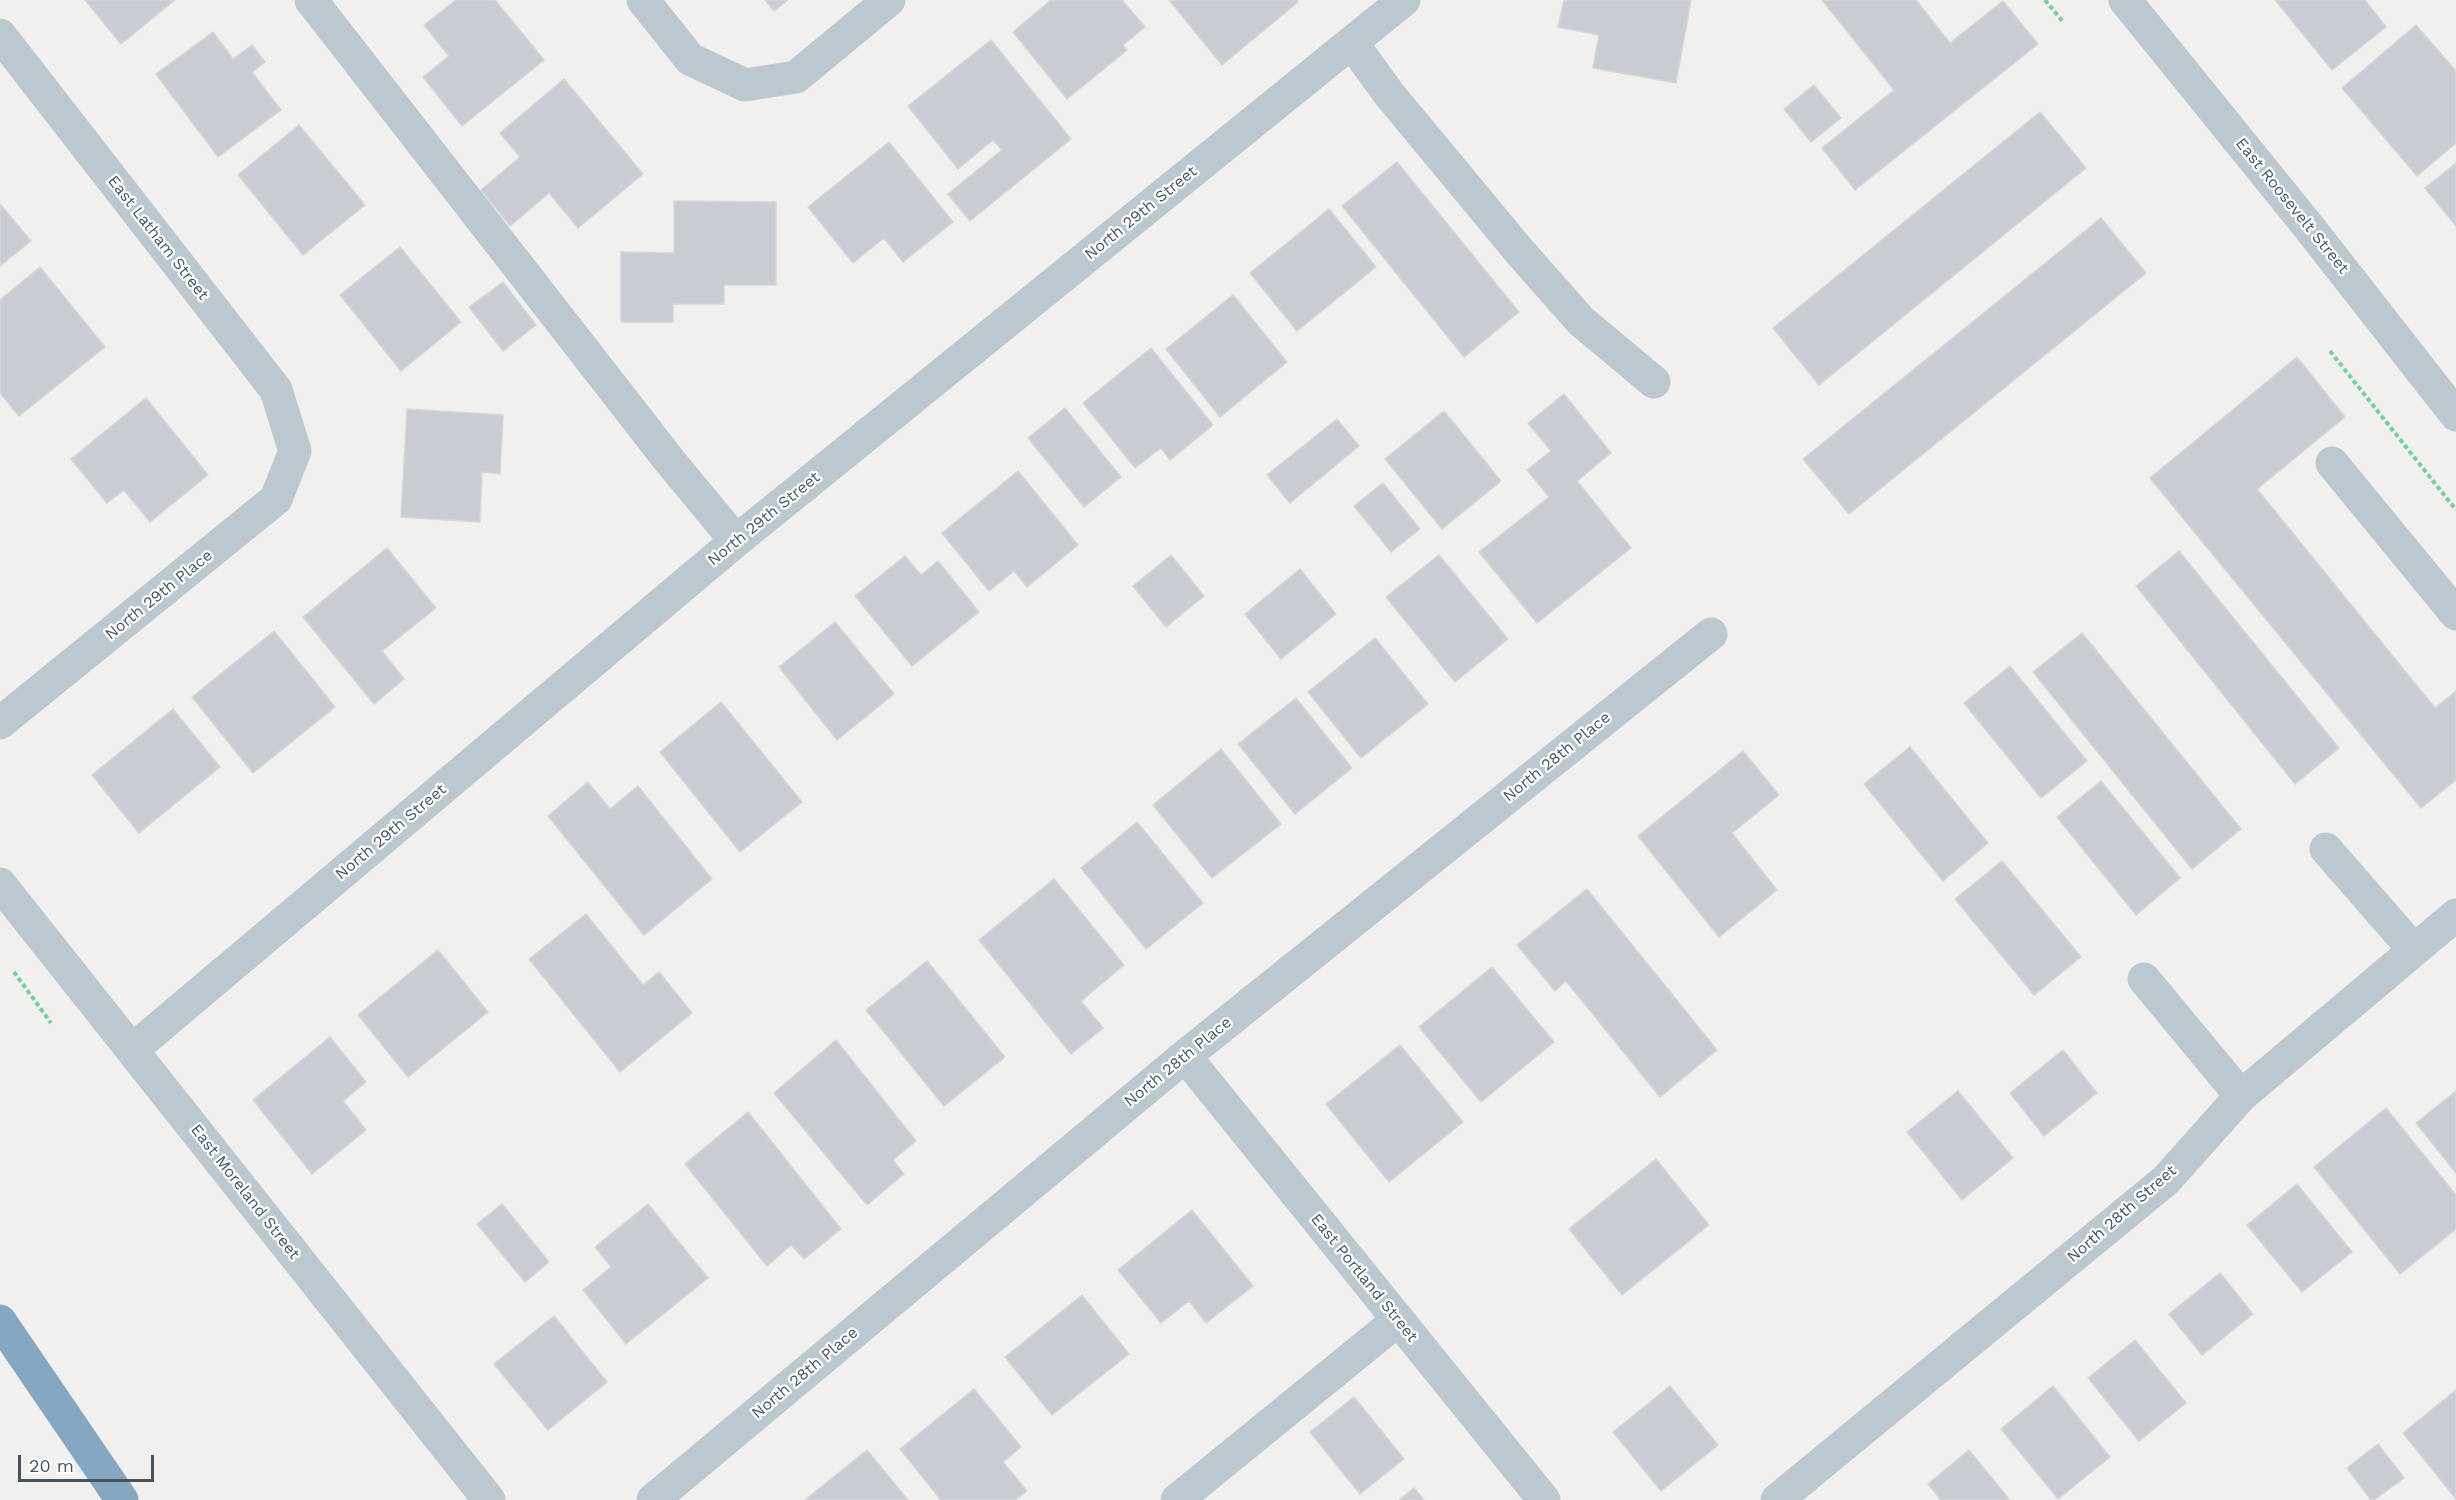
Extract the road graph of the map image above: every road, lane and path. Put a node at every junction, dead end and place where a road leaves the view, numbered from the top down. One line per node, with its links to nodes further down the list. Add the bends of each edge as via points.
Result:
1 (311, 0): 16 (street)
2 (644, 0): 3 (street, via 690,59 744,85 796,77)
3 (889, 0)
4 (1404, 0): 9 (street, North 29th Street)
5 (2045, 0): 7 (path)
6 (2125, 0): 12 (street, East Roosevelt Street)
7 (2064, 23)
8 (0, 35): 13 (street, East Latham Street, via 276,390)
9 (1352, 43): 11 (street, via 1389,94 1581,321); 16 (street, North 29th Street)
10 (2330, 351): 15 (path)
11 (1654, 382)
12 (2456, 415)
13 (295, 451): 19 (street, North 29th Place, via 276,500)
14 (2332, 463): 17 (street)
15 (2456, 510)
16 (736, 541): 27 (street, North 29th Street)
17 (2456, 614)
18 (1711, 634): 28 (street, North 28th Place)
19 (0, 723)
20 (2326, 849): 23 (street)
21 (0, 884): 27 (street, East Moreland Street)
22 (2456, 915): 23 (street, North 28th Street)
23 (2415, 950): 29 (street, North 28th Street)
24 (13, 970): 26 (path)
25 (2144, 979): 29 (street)
26 (51, 1023)
27 (132, 1050): 33 (street, East Moreland Street)
28 (1185, 1056): 30 (street, East Portland Street); 34 (street, North 28th Place)
29 (2241, 1096): 37 (street, North 28th Street, via 2166,1180)
30 (1398, 1320): 35 (street); 36 (street, East Portland Street)
31 (0, 1321): 32 (highway)
32 (122, 1500)
33 (489, 1500)
34 (653, 1500)
35 (1177, 1500)
36 (1544, 1500)
37 (1777, 1500)

